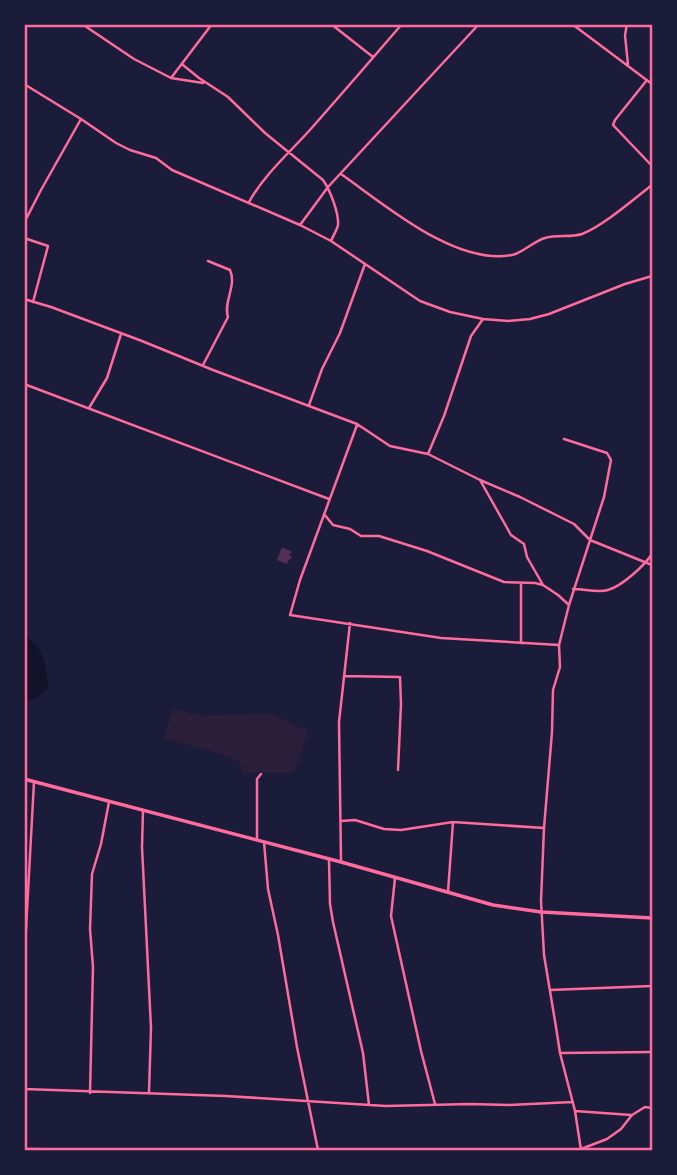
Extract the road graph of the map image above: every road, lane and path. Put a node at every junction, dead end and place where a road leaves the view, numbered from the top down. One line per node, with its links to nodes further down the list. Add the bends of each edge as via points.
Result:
1 (82, 24): 11 (street)
2 (212, 24): 9 (street)
3 (331, 24): 8 (street)
4 (402, 24): 8 (street)
5 (479, 24): 19 (street)
6 (572, 24): 10 (street)
7 (627, 24): 10 (street)
8 (374, 57): 17 (street)
9 (183, 65): 11 (street); 14 (street)
10 (628, 65): 12 (street)
11 (171, 78): 14 (street)
12 (647, 80): 15 (street); 18 (street, via 612,125)
13 (24, 83): 16 (street)
14 (207, 83): 17 (street)
15 (653, 84)
16 (81, 119): 22 (street, via 130,150); 23 (street)
17 (289, 152): 21 (street); 22 (street)
18 (653, 166)
19 (341, 174): 20 (street, via 440,240 476,254 504,256 515,255 543,238 581,234); 21 (street)
20 (653, 185)
21 (328, 187): 24 (street); 26 (street, via 338,227)
22 (249, 203): 24 (street)
23 (24, 223)
24 (300, 225): 26 (street)
25 (24, 238): 31 (street, via 48,246)
26 (331, 241): 28 (street)
27 (208, 261): 34 (street, via 230,270 233,280 228,317)
28 (365, 264): 32 (street, via 430,306); 36 (street)
29 (653, 276): 32 (street, via 549,314 509,321)
30 (24, 299): 31 (street)
31 (33, 302): 33 (street)
32 (483, 319): 40 (street, via 471,336)
33 (122, 333): 34 (street); 37 (street, via 107,378)
34 (203, 365): 36 (street)
35 (24, 384): 37 (street)
36 (309, 405): 38 (street)
37 (89, 408): 42 (street)
38 (357, 424): 40 (street, via 385,444); 42 (street)
39 (564, 439): 45 (street, via 611,457)
40 (428, 454): 41 (street)
41 (480, 480): 45 (street, via 574,524); 51 (street, via 511,535 524,544)
42 (329, 499): 43 (street)
43 (324, 514): 50 (street, via 333,525 360,536 379,536 504,582); 54 (street, via 290,615)
44 (653, 522): 46 (street)
45 (590, 540): 48 (street); 52 (street)
46 (653, 542)
47 (653, 554): 48 (street)
48 (647, 563): 49 (street); 52 (street, via 608,590)
49 (653, 565)
50 (521, 583): 51 (street); 55 (street)
51 (543, 585): 53 (street)
52 (573, 589): 53 (street)
53 (569, 606): 56 (street)
54 (350, 623): 55 (street, via 441,638); 57 (street)
55 (521, 643): 56 (street)
56 (559, 645): 66 (street)
57 (344, 676): 58 (street, via 400,677); 64 (street, via 339,722)
58 (398, 769)
59 (261, 774): 67 (street, via 257,779)
60 (24, 779): 61 (street)
61 (34, 782): 62 (street); 73 (street)
62 (109, 802): 63 (street); 82 (street, via 92,874)
63 (144, 810): 67 (street); 83 (street)
64 (341, 821): 65 (street, via 401,830); 70 (street)
65 (453, 822): 66 (street); 72 (street)
66 (544, 828): 74 (street)
67 (257, 840): 68 (street)
68 (264, 842): 69 (street); 84 (street, via 268,889)
69 (329, 859): 70 (street); 87 (street, via 332,922 363,1053)
70 (341, 862): 71 (street)
71 (395, 878): 72 (street); 86 (street, via 391,916)
72 (448, 892): 74 (street)
73 (26, 902): 76 (street)
74 (541, 912): 75 (street); 78 (street)
75 (653, 918)
76 (24, 966)
77 (653, 986): 78 (street)
78 (550, 990): 80 (street)
79 (653, 1052): 80 (street)
80 (560, 1053): 85 (street)
81 (24, 1089): 82 (street)
82 (90, 1093): 83 (street)
83 (149, 1093): 84 (street)
84 (308, 1102): 87 (street); 95 (street)
85 (573, 1102): 86 (street); 89 (street)
86 (435, 1104): 87 (street)
87 (369, 1105)
88 (653, 1108): 91 (street)
89 (575, 1111): 91 (street); 96 (street)
90 (24, 1113): 92 (street)
91 (632, 1115): 96 (street, via 607,1139)
92 (24, 1121)
93 (24, 1149): 94 (street)
94 (128, 1150)
95 (318, 1150)
96 (581, 1150)

